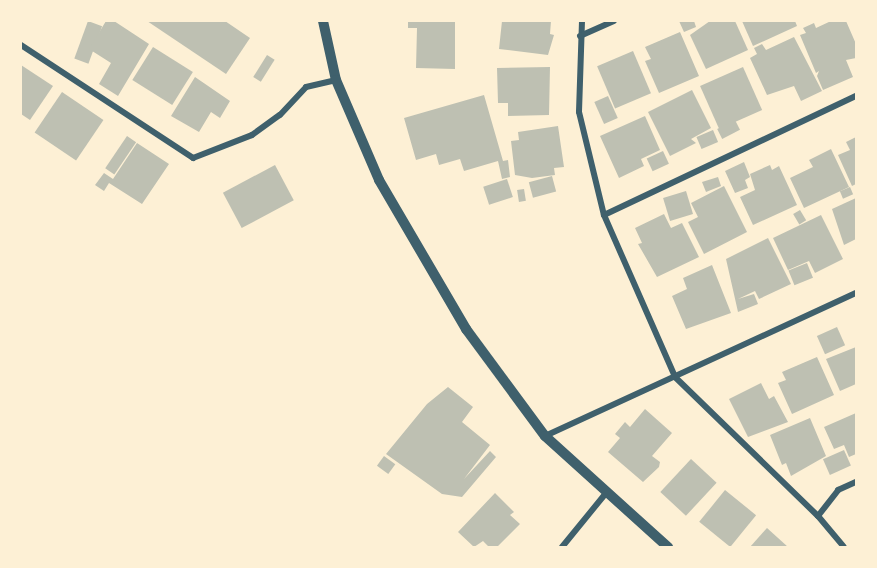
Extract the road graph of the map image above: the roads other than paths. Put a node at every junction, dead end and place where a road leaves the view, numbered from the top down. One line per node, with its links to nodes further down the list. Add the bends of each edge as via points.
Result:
1 (323, 21): 6 (street)
2 (582, 21): 4 (street)
3 (614, 21): 4 (street)
4 (580, 36): 8 (street, via 579,112)
5 (21, 45): 6 (street, via 193,158 252,135 280,115 306,87)
6 (336, 80): 11 (street, via 379,180 466,329)
7 (856, 96): 8 (street)
8 (604, 215): 10 (street)
9 (856, 293): 10 (street)
10 (675, 377): 11 (street); 14 (street)
11 (545, 436): 13 (street)
12 (856, 482): 14 (street, via 838,490)
13 (606, 493): 15 (street); 16 (street)
14 (818, 516): 17 (street)
15 (562, 547)
16 (668, 547)
17 (844, 547)

